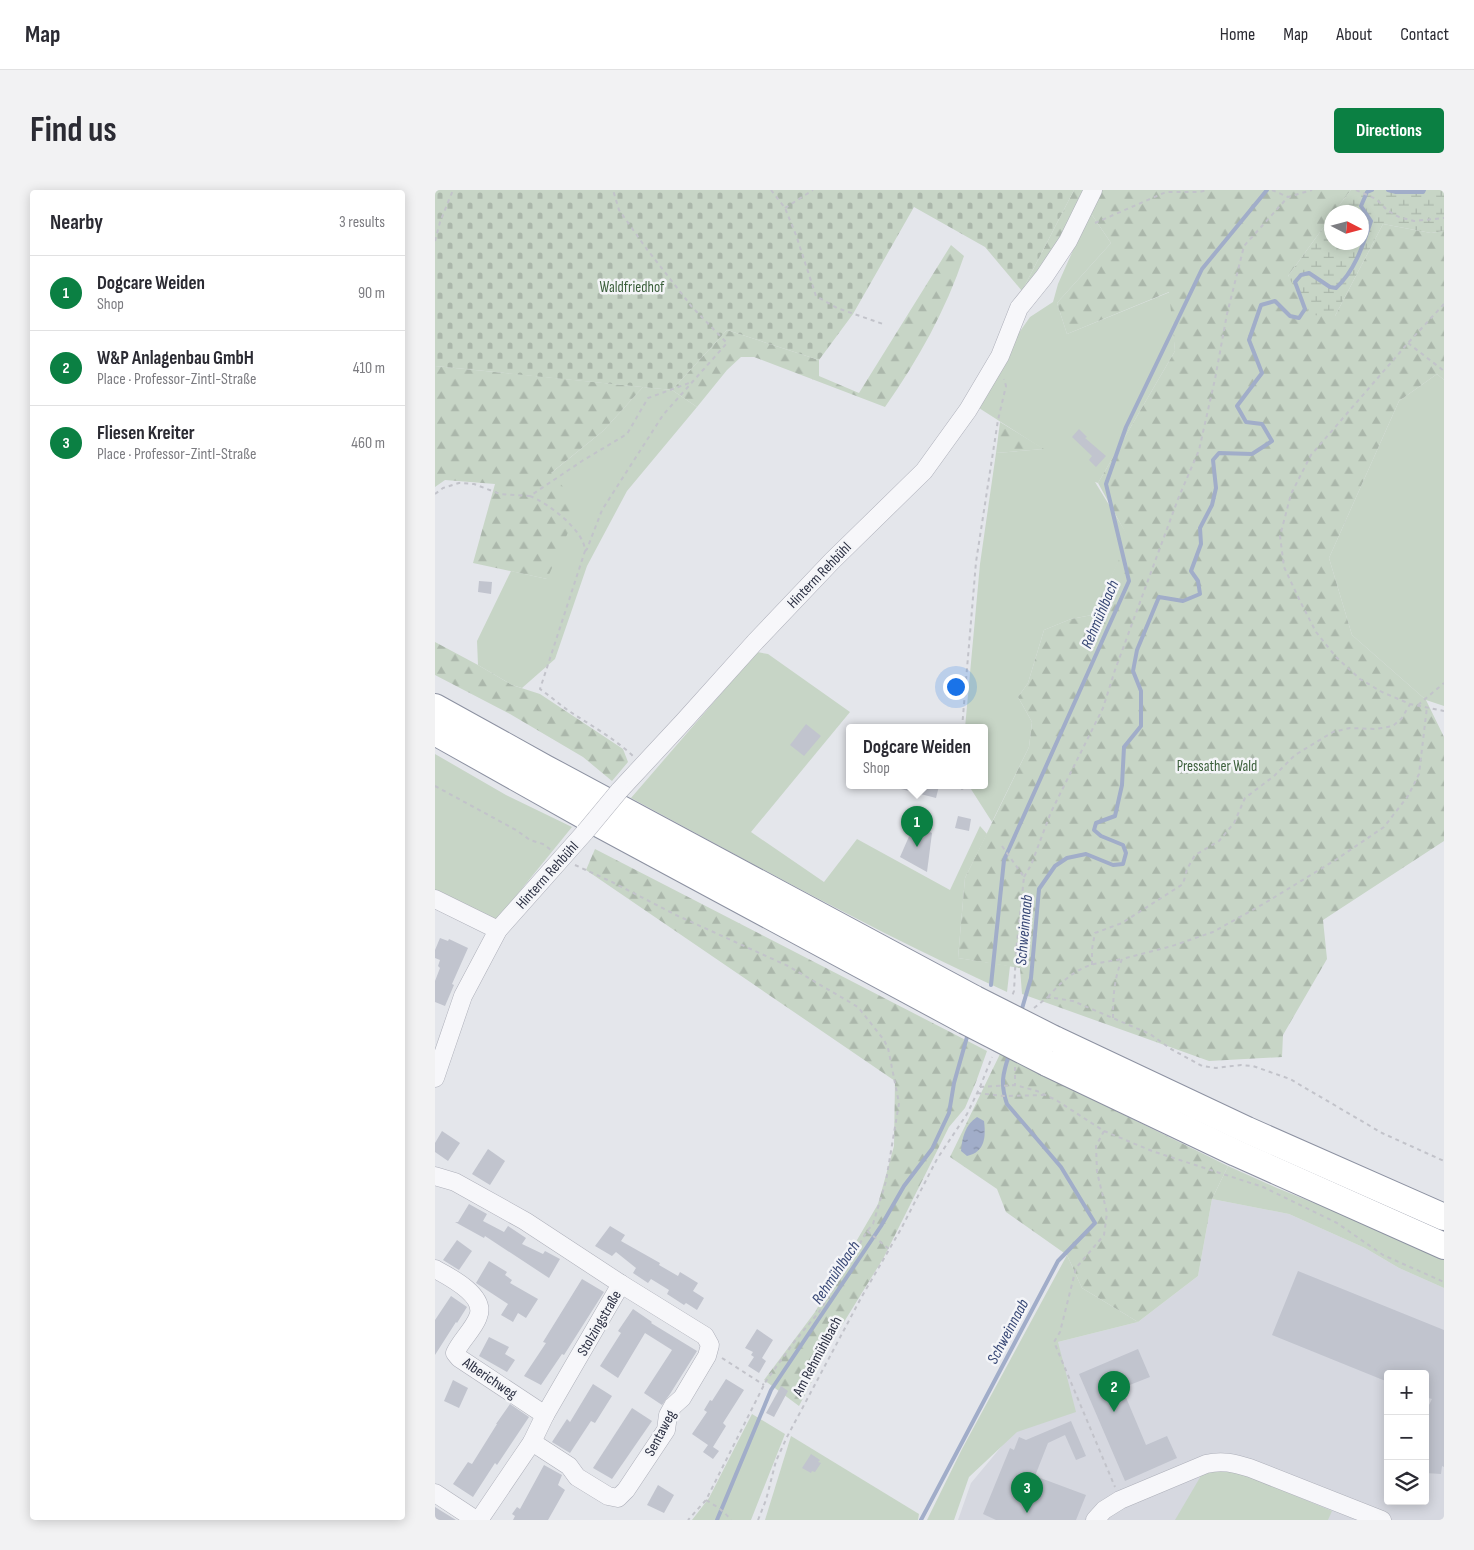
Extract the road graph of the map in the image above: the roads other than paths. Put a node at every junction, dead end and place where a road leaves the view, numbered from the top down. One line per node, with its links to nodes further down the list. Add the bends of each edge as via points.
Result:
1 (1093, 190): 5 (street, Hinterm Rehbühl, bridge, via 1068,241 1019,308 1000,356 968,410 924,471 755,642)
2 (435, 707): 6 (highway)
3 (435, 732): 6 (highway, via 588,818)
4 (435, 899): 5 (street)
5 (498, 930): 7 (street, Hinterm Rehbühl, via 463,996)
6 (970, 1010): 9 (highway, bridge, via 1054,1038 1247,1130); 10 (highway, bridge, via 1047,1063)
7 (435, 1078)
8 (435, 1176): 12 (street, Stolzingstraße, via 455,1182 525,1221)
9 (1444, 1217)
10 (1444, 1246)
11 (435, 1269): 13 (street, Alberichweg, via 474,1295 479,1303 479,1316 455,1353)
12 (621, 1284): 13 (street, Stolzingstraße); 14 (street, Sentaweg, via 705,1336 710,1345 682,1398 668,1415 666,1430 618,1498 608,1496 577,1477 569,1466)
13 (545, 1415): 14 (street, Stolzingstraße)
14 (532, 1442): 16 (street, Stolzingstraße)
15 (435, 1493): 16 (street)
16 (478, 1520)
17 (1095, 1520): 18 (street, via 1120,1500 1219,1461 1250,1468)
18 (1382, 1520)

